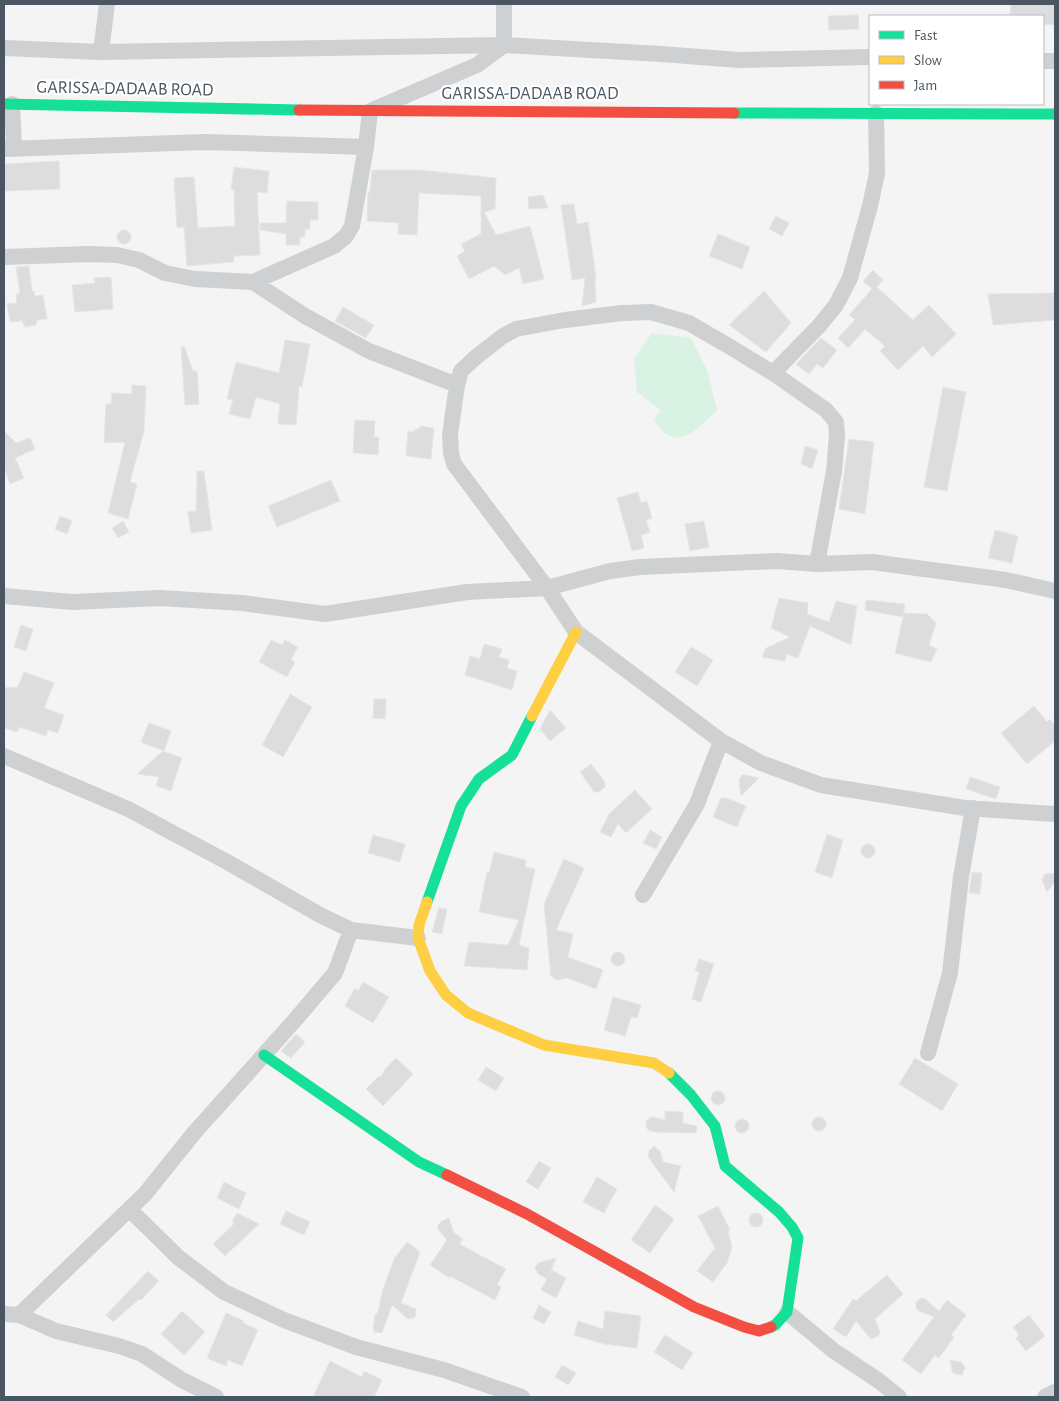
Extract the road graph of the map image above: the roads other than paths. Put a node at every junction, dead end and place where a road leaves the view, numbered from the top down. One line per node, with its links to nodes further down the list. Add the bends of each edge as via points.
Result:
1 (107, 4): 5 (street)
2 (504, 4): 3 (street)
3 (504, 45): 5 (street); 6 (street, via 739,60); 8 (street, via 477,65)
4 (4, 48): 5 (street)
5 (100, 52)
6 (869, 57)
7 (8, 104): 8 (main road, GARISSA-DADAAB ROAD); 12 (street)
8 (370, 111): 9 (main road, GARISSA-DADAAB ROAD); 11 (street)
9 (876, 113): 10 (main road, GARISSA-DADAAB ROAD); 15 (street, via 877,173 850,278 836,306)
10 (1055, 114)
11 (366, 147): 12 (street, via 204,142); 14 (street, via 352,226 346,236 334,246)
12 (9, 149)
13 (4, 257): 14 (street, via 117,255 138,260 166,273 195,279)
14 (253, 282): 16 (street, via 305,316 369,351)
15 (773, 373): 16 (street, via 689,323 650,312 622,313 516,329 476,357 462,371); 17 (street, via 826,410 836,422 834,471)
16 (456, 386): 18 (street, via 450,435 454,464)
17 (817, 564): 18 (street, via 777,562 640,567 610,571); 19 (street, via 872,562 1006,580)
18 (547, 588): 20 (street, via 467,592 325,614 242,603 160,598 72,602); 21 (street)
19 (1055, 591)
20 (4, 596)
21 (576, 632): 22 (street); 28 (main road, via 512,755 479,779 461,806 419,925)
22 (721, 741): 24 (street, via 761,763 821,785); 26 (street, via 697,804)
23 (4, 756): 27 (street, via 128,809)
24 (973, 808): 25 (street); 29 (street, via 950,973)
25 (1055, 814)
26 (642, 895)
27 (352, 930): 28 (street); 30 (street, via 334,973)
28 (418, 938): 32 (main road, via 430,971 446,995 468,1013 544,1044 654,1063 672,1075 715,1126 725,1166 779,1212 796,1232 798,1238)
29 (928, 1052)
30 (264, 1055): 31 (street); 32 (main road, via 419,1162 527,1214 694,1307 759,1331 775,1325)
31 (130, 1209): 33 (street); 36 (street, via 179,1258 224,1292 284,1320 356,1347 444,1370)
32 (787, 1312): 37 (street, via 834,1351)
33 (11, 1315): 35 (street, via 142,1354)
34 (1055, 1392): 38 (street)
35 (216, 1397)
36 (522, 1397)
37 (899, 1397)
38 (1045, 1397)

